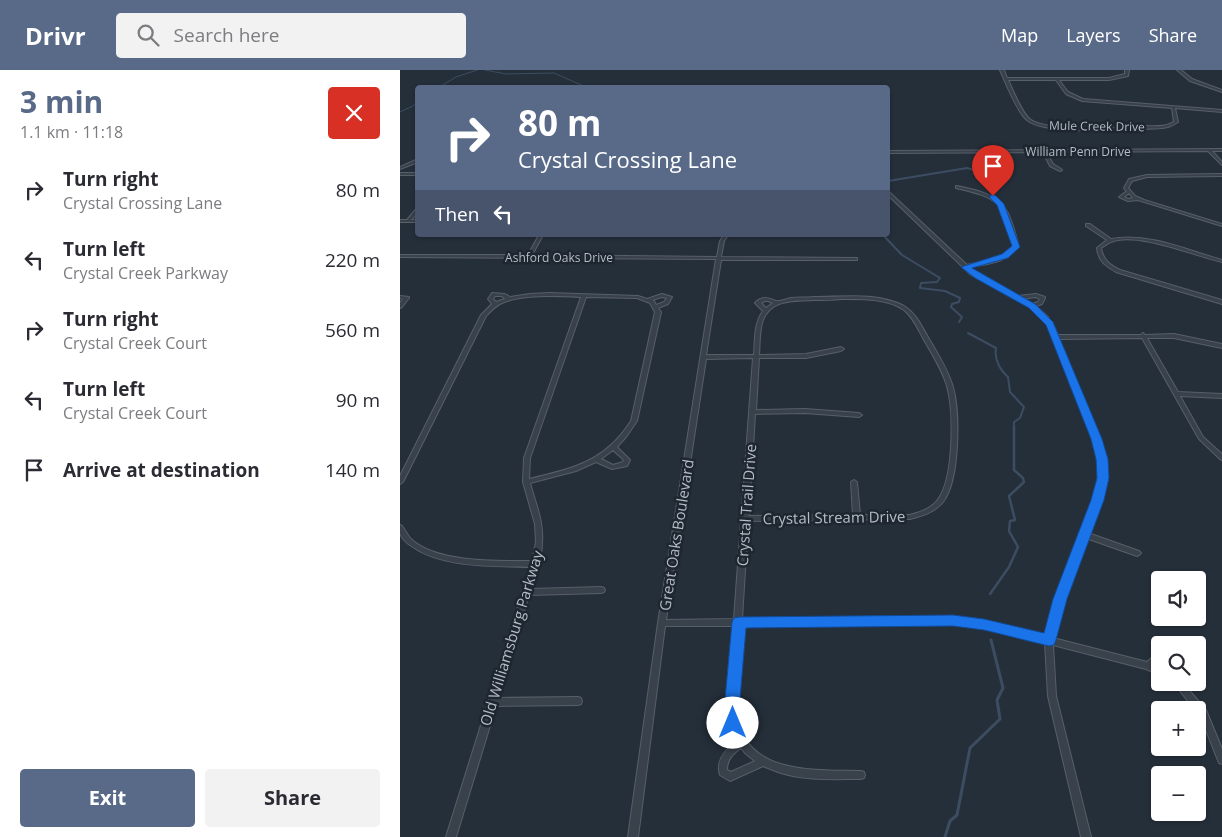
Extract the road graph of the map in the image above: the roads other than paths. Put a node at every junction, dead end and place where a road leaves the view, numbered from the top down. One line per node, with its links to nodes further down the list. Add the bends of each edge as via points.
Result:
1 (1002, 70): 4 (street, Mule Creek Drive)
2 (1127, 70): 5 (street, via 1127,75 1115,78)
3 (1179, 70): 6 (street, via 1191,80)
4 (1007, 79): 5 (street); 7 (street, Mule Creek Drive, via 1029,120 1052,127 1167,126 1176,122)
5 (1056, 79): 7 (street, via 1066,93 1082,100)
6 (1222, 91)
7 (1173, 107): 8 (street)
8 (1222, 110)
9 (1209, 150): 10 (street, William Penn Drive); 11 (street, William Penn Drive); 14 (street)
10 (1222, 150)
11 (1044, 151): 12 (street, William Penn Drive); 16 (street, via 1051,165)
12 (890, 152)
13 (415, 161): 15 (street)
14 (1222, 164)
15 (400, 168)
16 (1060, 170)
17 (400, 174): 18 (street)
18 (415, 174)
19 (1222, 176): 21 (street, via 1137,177 1127,184)
20 (957, 187): 38 (street, via 988,194 999,202 1016,244 1013,252 1005,256)
21 (1128, 192): 23 (street); 23 (street, via 1121,197)
22 (890, 195): 38 (street)
23 (1138, 199): 29 (street)
24 (415, 213): 26 (street)
25 (400, 221): 26 (street)
26 (408, 221): 27 (street)
27 (415, 221)
28 (1088, 225): 32 (street)
29 (1222, 225)
30 (540, 237): 34 (street)
31 (725, 237): 35 (street, Great Oaks Boulevard)
32 (1110, 240): 37 (street, via 1148,240); 44 (street, via 1099,248 1099,255 1109,266)
33 (400, 256): 34 (street, Ashford Oaks Drive)
34 (529, 257): 35 (street, Ashford Oaks Drive)
35 (718, 258): 36 (street, Ashford Oaks Drive); 55 (street, Great Oaks Boulevard)
36 (855, 260)
37 (1222, 261)
38 (965, 267): 41 (street)
39 (584, 296): 42 (street); 43 (street); 65 (street, Old Williamsburg Parkway, via 527,458)
40 (400, 297): 47 (street, via 407,298)
41 (1017, 298): 48 (street); 48 (street, via 1036,295 1043,298 1040,304)
42 (509, 299): 46 (street); 46 (street, via 494,294 490,299)
43 (648, 300): 49 (street); 49 (street, via 662,295 670,297 666,303)
44 (1222, 302)
45 (776, 303): 50 (street, Crystal Stream Drive); 50 (street, Crystal Stream Drive, via 760,300 759,306); 67 (street, Crystal Stream Drive, via 801,299 866,299 901,306 914,318 943,368 954,405 955,432 943,498 920,515)
46 (494, 304): 64 (street, via 484,315)
47 (400, 306)
48 (1032, 306): 52 (street, via 1050,324)
49 (655, 307): 61 (street, via 658,312 634,421)
50 (765, 310): 56 (street, Crystal Stream Drive, via 759,323)
51 (1144, 335): 52 (street); 53 (street, via 1174,336); 57 (street)
52 (1056, 336): 70 (street, via 1102,459 1103,478)
53 (1222, 346)
54 (841, 349): 56 (street, via 814,356)
55 (704, 357): 56 (street); 77 (street, Great Oaks Boulevard)
56 (756, 357): 59 (street, Crystal Trail Drive)
57 (1176, 394): 58 (street); 62 (street, via 1201,438)
58 (1222, 396)
59 (753, 412): 60 (street); 68 (street, Crystal Trail Drive)
60 (859, 415)
61 (613, 447): 63 (street); 63 (street, via 627,460 625,464 612,467)
62 (1222, 458)
63 (597, 460): 65 (street, via 578,469)
64 (400, 482)
65 (526, 482): 73 (street, Old Williamsburg Parkway, via 540,542)
66 (854, 482): 67 (street)
67 (857, 518): 68 (street, Crystal Stream Drive)
68 (745, 519): 76 (street, Crystal Trail Drive)
69 (400, 528): 71 (street)
70 (1085, 535): 72 (street); 78 (street, via 1060,599)
71 (404, 540): 73 (street, via 445,559)
72 (1137, 553)
73 (535, 564): 75 (street, Old Williamsburg Parkway)
74 (601, 590): 75 (street)
75 (526, 592): 84 (street, Old Williamsburg Parkway)
76 (739, 622): 77 (street); 78 (street, via 953,621); 85 (street, Crystal Trail Drive, via 732,711 735,732)
77 (662, 623): 90 (street, Great Oaks Boulevard)
78 (1049, 640): 80 (street); 91 (street, via 1052,696)
79 (1151, 663): 80 (street)
80 (1148, 666): 81 (street)
81 (1151, 668)
82 (1185, 691): 86 (street, via 1203,714)
83 (578, 701): 84 (street)
84 (492, 702): 89 (street, Old Williamsburg Parkway)
85 (741, 743): 87 (street); 87 (street, via 722,761 723,772 730,777)
86 (1222, 760)
87 (762, 762): 88 (street, via 799,773)
88 (860, 775)
89 (451, 837)
90 (633, 837)
91 (1086, 837)

